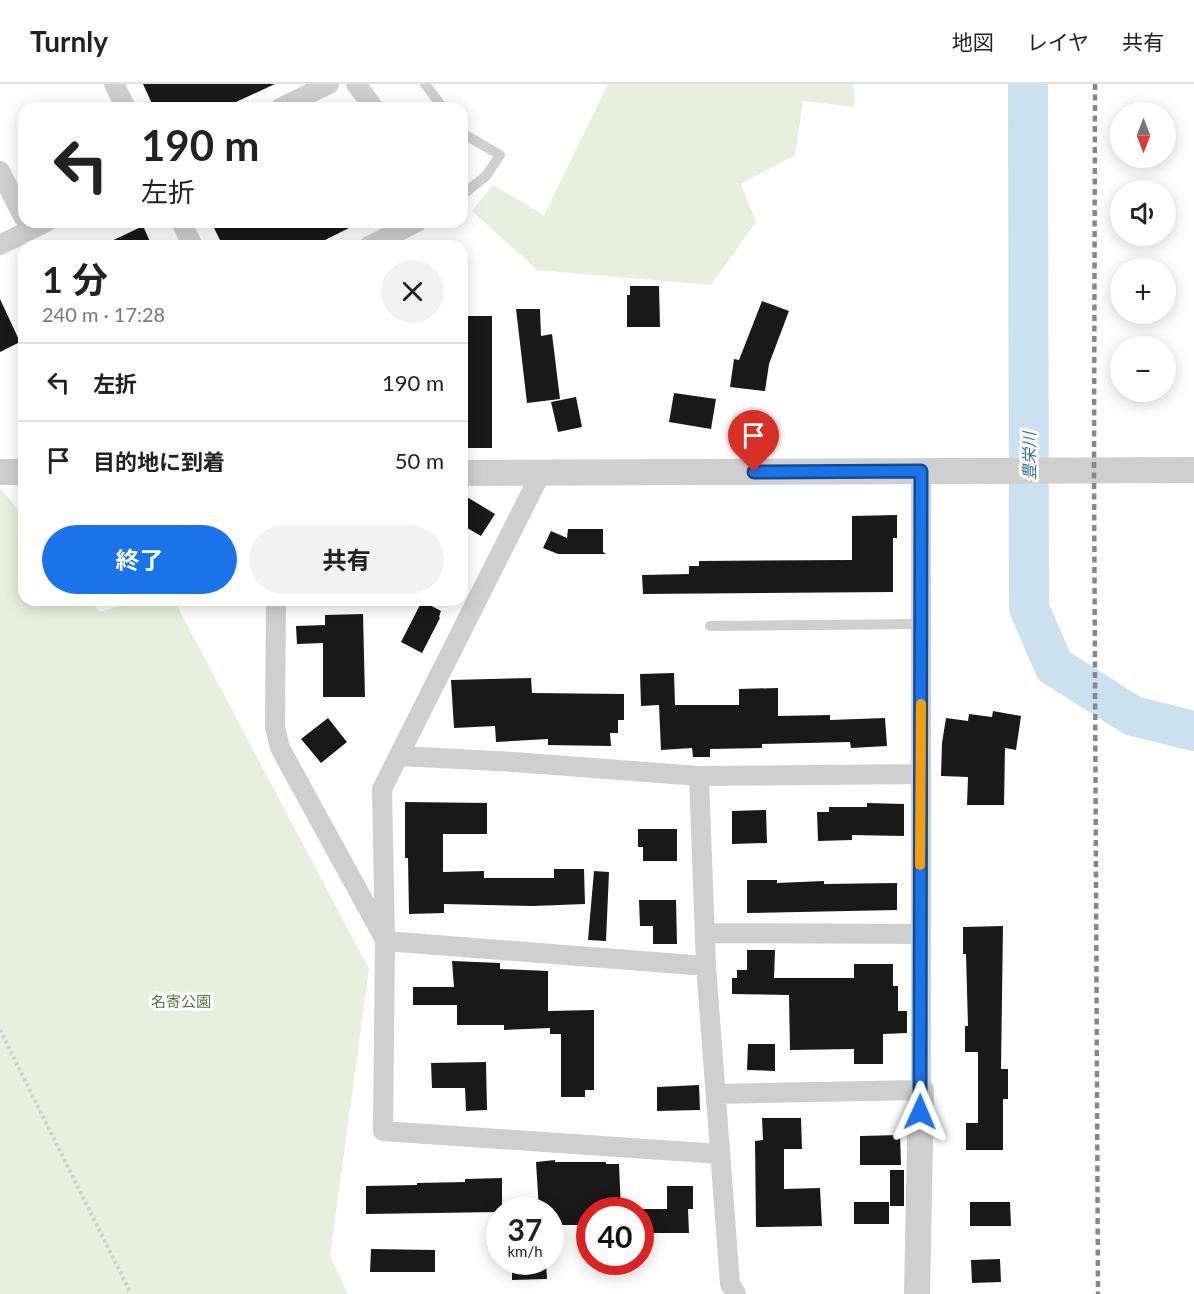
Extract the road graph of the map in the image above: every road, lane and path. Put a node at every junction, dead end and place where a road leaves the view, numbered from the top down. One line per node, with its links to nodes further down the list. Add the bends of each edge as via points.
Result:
1 (114, 84): 5 (street)
2 (329, 84): 6 (street)
3 (356, 84): 7 (street)
4 (424, 84): 8 (lane)
5 (123, 102)
6 (292, 102)
7 (370, 102)
8 (438, 102)
9 (468, 136): 11 (lane, via 500,155 486,176)
10 (0, 171): 12 (street)
11 (468, 190)
12 (18, 201)
13 (24, 228): 16 (street)
14 (405, 228): 15 (street)
15 (381, 240)
16 (0, 245)
17 (1194, 470): 18 (street)
18 (921, 471): 22 (street); 24 (street)
19 (0, 472): 20 (street)
20 (18, 472)
21 (468, 473): 22 (street)
22 (541, 473): 26 (street)
23 (276, 606): 31 (street, via 275,726 280,748)
24 (921, 624): 25 (lane); 27 (street)
25 (710, 626)
26 (400, 756): 28 (street); 31 (street, via 382,789)
27 (921, 774): 28 (street); 30 (street)
28 (699, 776): 29 (street)
29 (705, 933): 30 (street); 32 (street)
30 (920, 934): 34 (street)
31 (386, 941): 32 (street); 36 (street, via 383,1131)
32 (706, 966): 35 (street)
33 (0, 1030): 37 (path)
34 (921, 1090): 35 (street); 39 (street)
35 (717, 1094): 36 (street)
36 (720, 1154): 38 (street, via 730,1284)
37 (131, 1294)
38 (736, 1294)
39 (917, 1294)

